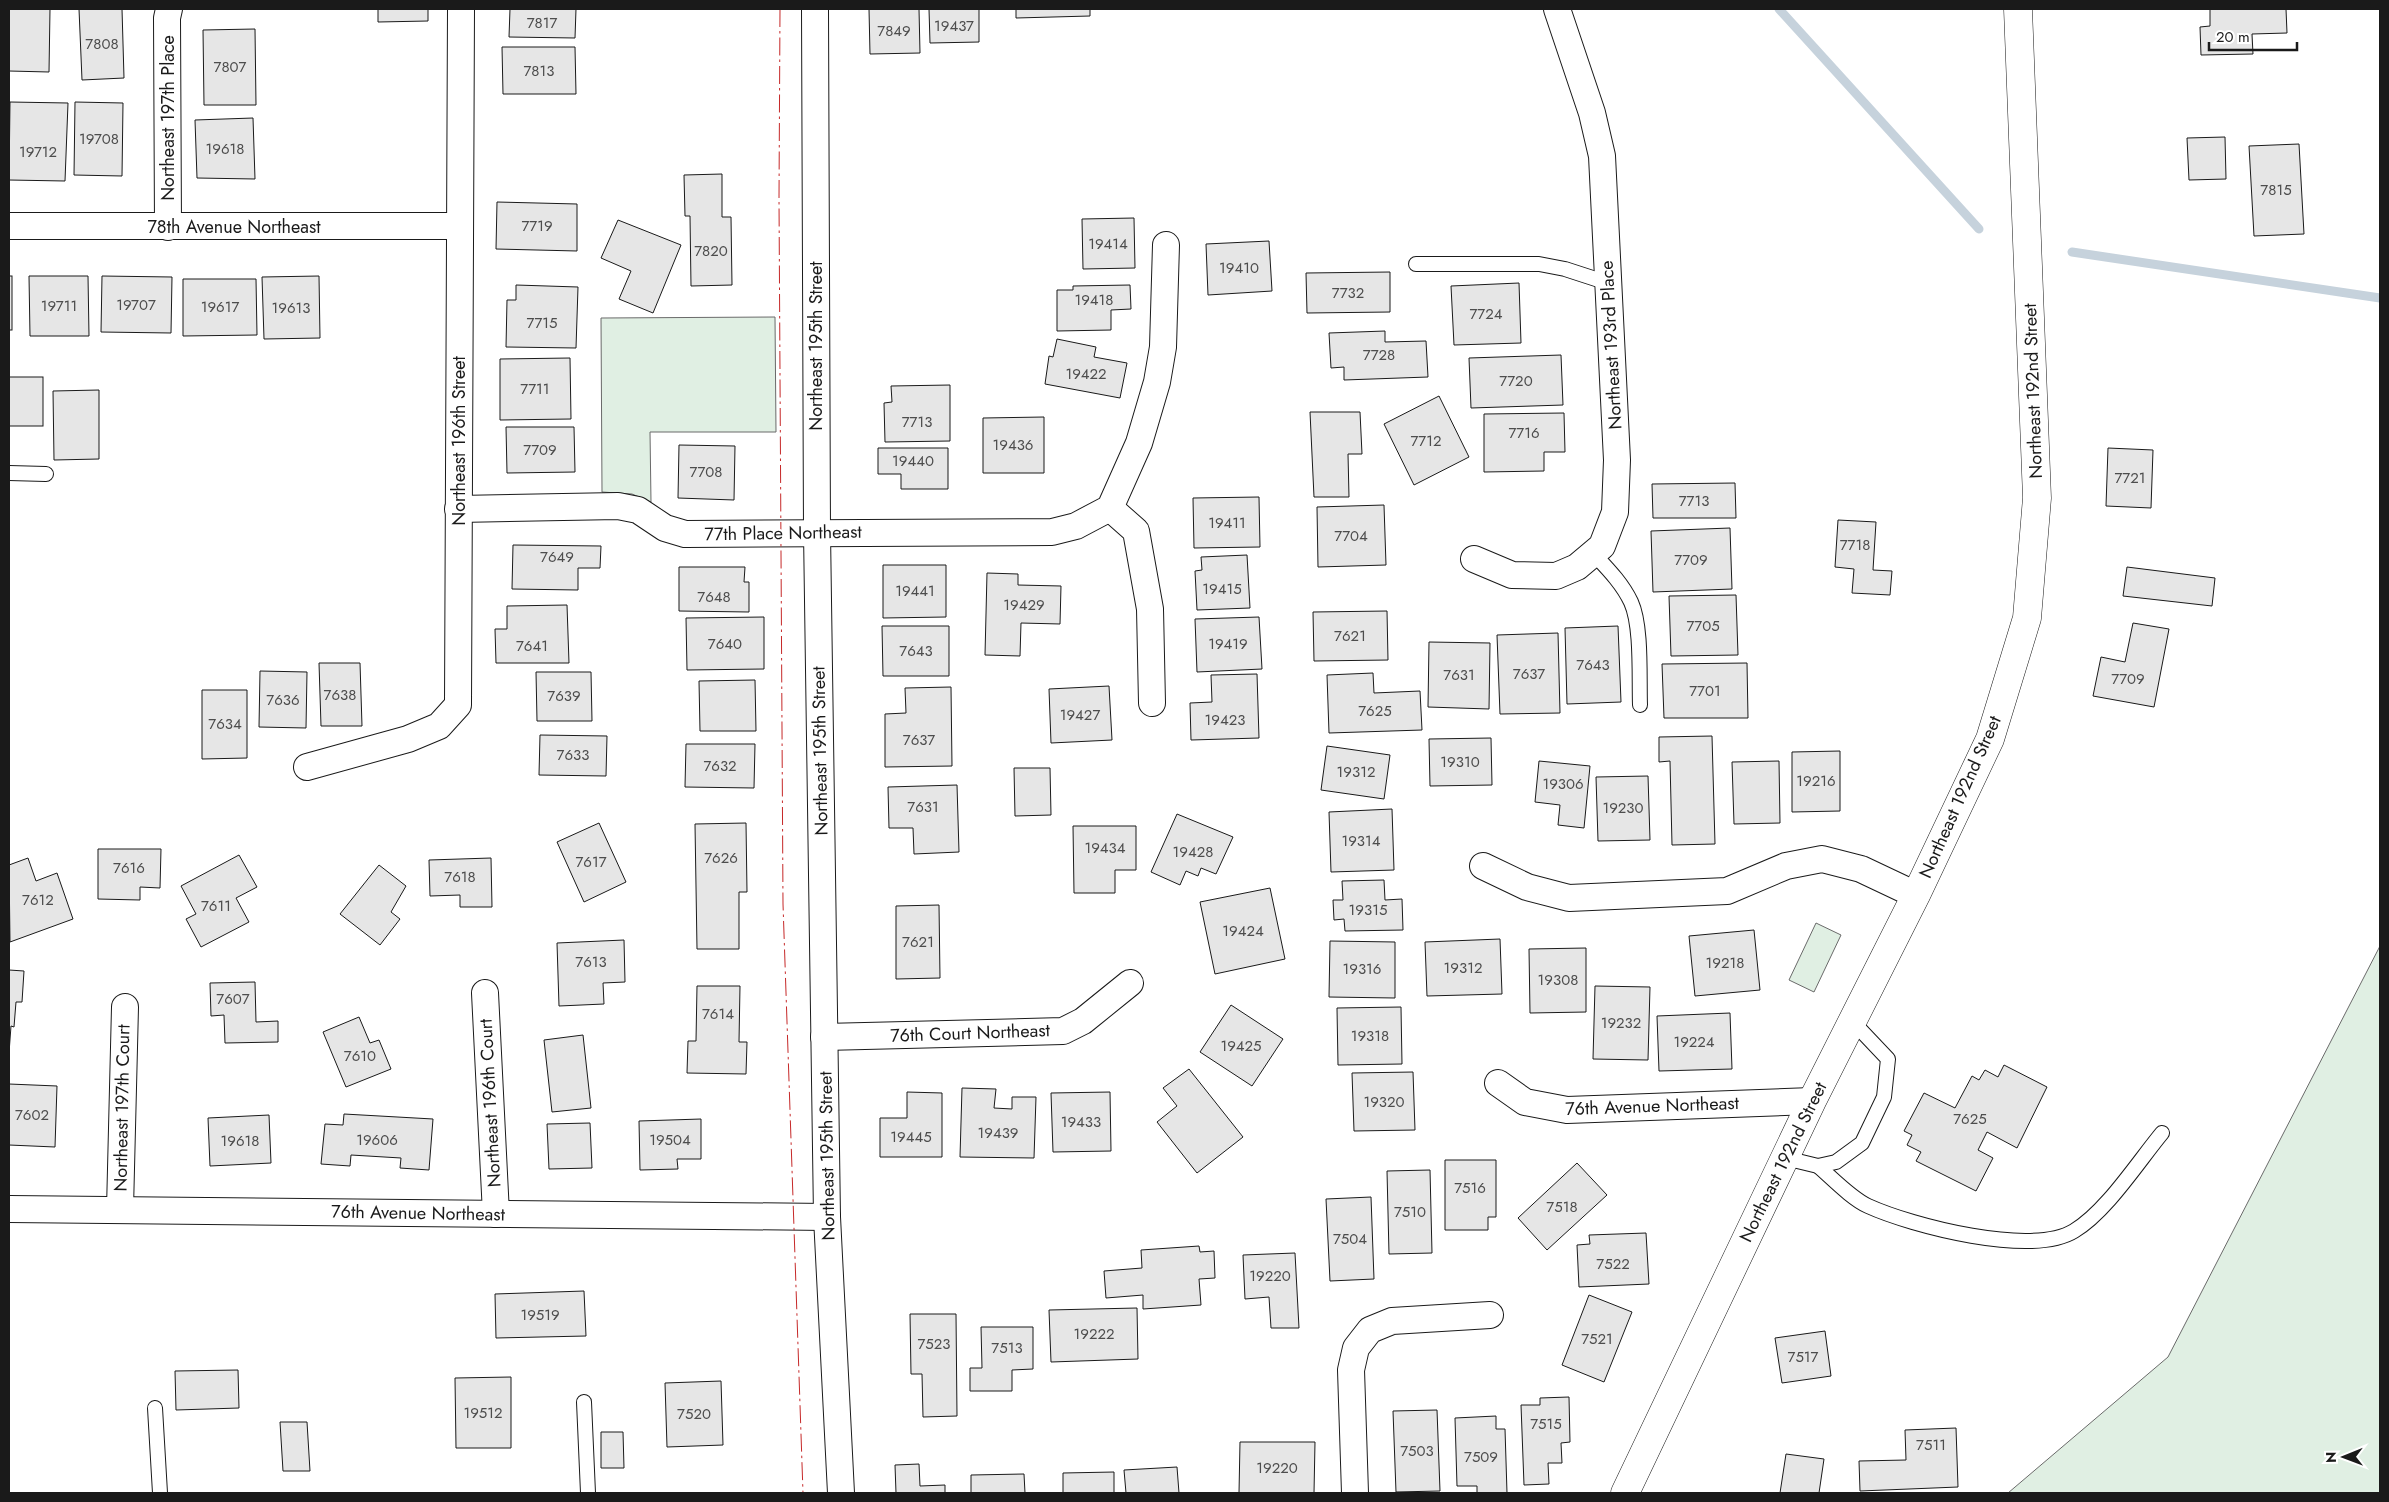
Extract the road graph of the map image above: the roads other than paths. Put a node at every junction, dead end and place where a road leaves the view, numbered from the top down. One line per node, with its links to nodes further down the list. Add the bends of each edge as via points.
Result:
1 (169, 9): 8 (street, Northeast 197th Place)
2 (461, 9): 7 (street, Northeast 196th Street)
3 (815, 9): 16 (street, Northeast 195th Street)
4 (1557, 9): 11 (street, Northeast 193rd Place, via 1592,113 1602,156)
5 (2018, 9): 23 (street, Northeast 192nd Street, via 2037,498 2027,618 1990,739)
6 (9, 226): 8 (street, 78th Avenue Northeast)
7 (459, 226): 8 (street, 78th Avenue Northeast); 15 (street, Northeast 196th Street)
8 (168, 228)
9 (1166, 246): 14 (street, via 1163,347 1157,382 1139,443)
10 (1416, 264): 11 (lane, via 1539,264)
11 (1608, 283): 17 (street, Northeast 193rd Place, via 1617,460 1615,512 1602,546)
12 (9, 473): 13 (lane)
13 (46, 474)
14 (1110, 508): 16 (street, 77th Place Northeast, via 1076,526 1052,532); 19 (street, via 1136,531 1150,609)
15 (458, 509): 16 (street, 77th Place Northeast, via 618,506 638,510 665,528 685,534); 21 (street, Northeast 196th Street, via 458,705 439,726 408,739)
16 (816, 532): 28 (street, Northeast 195th Street)
17 (1593, 553): 18 (street, Northeast 193rd Place, via 1577,567 1556,576 1512,575); 20 (lane, via 1631,604 1636,620)
18 (1474, 559)
19 (1152, 703)
20 (1640, 705)
21 (307, 767)
22 (1483, 866): 23 (street, via 1527,887 1569,898 1727,892 1786,866 1822,859 1861,870)
23 (1916, 895): 27 (street, Northeast 192nd Street)
24 (1130, 983): 28 (street, 76th Court Northeast, via 1083,1020 1063,1031)
25 (485, 993): 36 (street, Northeast 196th Court)
26 (125, 1007): 35 (street, Northeast 197th Court)
27 (1852, 1021): 30 (street, Northeast 192nd Street); 33 (lane, via 1888,1059 1884,1097 1862,1143 1836,1162)
28 (824, 1038): 37 (street, Northeast 195th Street)
29 (1498, 1084): 30 (street, 76th Avenue Northeast, via 1525,1102 1567,1110)
30 (1812, 1101): 32 (street, Northeast 192nd Street)
31 (2162, 1133): 33 (lane, via 2098,1212 2074,1232 2056,1239 1989,1238 1924,1226 1867,1206)
32 (1785, 1158): 33 (lane); 45 (street, Northeast 192nd Street)
33 (1818, 1166)
34 (9, 1209): 35 (street, 76th Avenue Northeast)
35 (120, 1209): 36 (street, 76th Avenue Northeast)
36 (496, 1214): 37 (street, 76th Avenue Northeast)
37 (827, 1217): 43 (street, Northeast 195th Street)
38 (1490, 1315): 44 (street, via 1392,1321 1370,1330 1356,1348 1351,1370)
39 (584, 1402): 42 (lane)
40 (155, 1408): 41 (lane)
41 (160, 1493)
42 (588, 1493)
43 (841, 1493)
44 (1355, 1493)
45 (1625, 1493)

